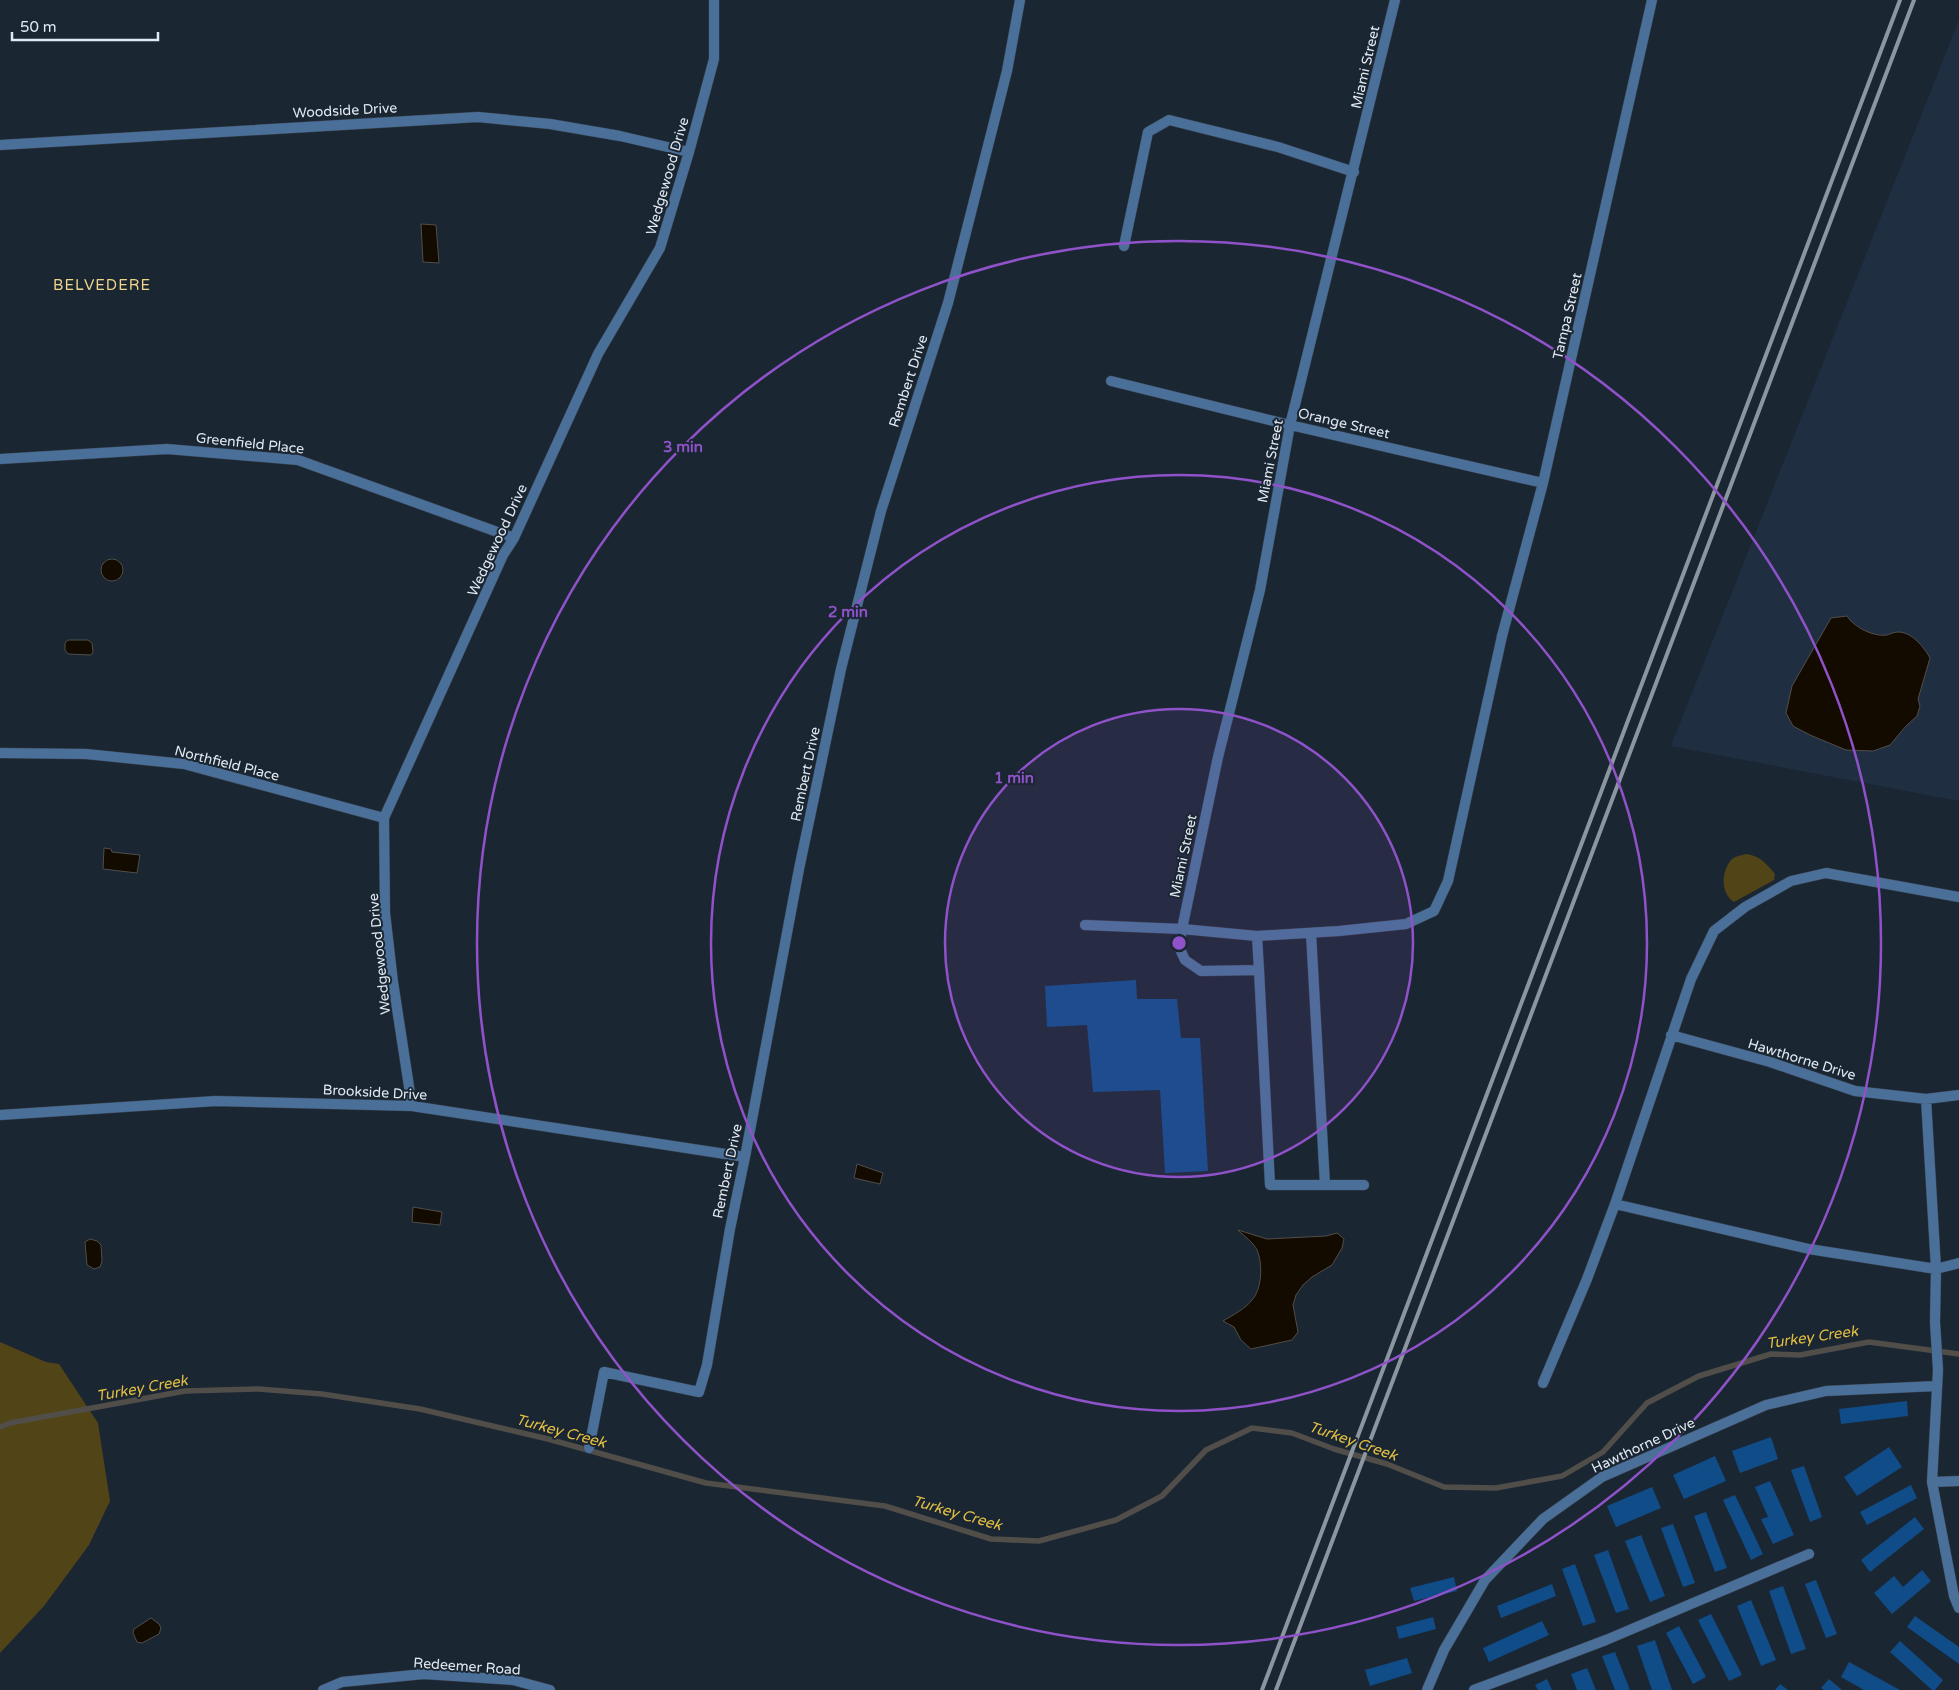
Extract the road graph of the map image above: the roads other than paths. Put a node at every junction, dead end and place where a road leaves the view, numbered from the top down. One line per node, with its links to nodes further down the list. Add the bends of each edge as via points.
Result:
1 (714, 0): 6 (street, Wedgewood Drive, via 714,59)
2 (1020, 0): 27 (street, Rembert Drive, via 1007,71 948,303 881,511 841,669 799,869)
3 (1395, 0): 7 (street, Miami Street)
4 (1652, 0): 12 (street, Tampa Street)
5 (0, 145): 6 (street, Woodside Drive, via 478,117 550,124)
6 (689, 152): 13 (street, Wedgewood Drive, via 660,248 598,354)
7 (1354, 172): 8 (street, via 1278,147 1169,120 1148,132); 10 (street, Miami Street)
8 (1124, 246)
9 (1111, 381): 10 (street, Orange Street)
10 (1290, 425): 12 (street, Orange Street); 18 (street, Miami Street, via 1260,590 1218,757)
11 (0, 459): 13 (street, Greenfield Place, via 167,448 298,460)
12 (1543, 483): 19 (street, Tampa Street, via 1502,636 1448,881 1434,911 1406,924)
13 (514, 538): 15 (street, Wedgewood Drive, via 503,555)
14 (0, 753): 15 (street, Northfield Place, via 86,754 184,764)
15 (384, 818): 25 (street, Wedgewood Drive, via 385,913)
16 (1959, 897): 22 (street, via 1826,873 1792,881 1745,907 1714,932 1691,979)
17 (1085, 925): 18 (street, Tampa Street)
18 (1182, 929): 20 (street, Tampa Street); 21 (street, Miami Street, via 1179,947 1186,960 1201,971)
19 (1311, 933): 20 (street, Tampa Street); 29 (street)
20 (1256, 936): 21 (street)
21 (1259, 970): 29 (street, via 1270,1185)
22 (1671, 1035): 24 (street, Hawthorne Drive, via 1855,1090); 30 (street)
23 (1959, 1095): 24 (street, Hawthorne Drive)
24 (1926, 1099): 32 (street)
25 (412, 1106): 26 (street, Brookside Drive, via 216,1101); 27 (street, Brookside Drive)
26 (0, 1115)
27 (745, 1157): 35 (street, Rembert Drive, via 707,1365 699,1392 604,1372)
28 (1364, 1185): 29 (street)
29 (1324, 1186)
30 (1615, 1204): 32 (street, via 1809,1249); 33 (street)
31 (1959, 1263): 32 (street)
32 (1936, 1269): 34 (street)
33 (1543, 1383)
34 (1938, 1386): 37 (street); 42 (street, Hawthorne Drive, via 1826,1391 1766,1405 1602,1477 1543,1519 1485,1580 1444,1650)
35 (589, 1448)
36 (1959, 1481): 37 (street)
37 (1932, 1482): 39 (street)
38 (1809, 1554): 43 (street, via 1606,1640)
39 (1959, 1608)
40 (323, 1690): 41 (street, Redeemer Road, via 342,1682 424,1674 513,1680)
41 (550, 1690)
42 (1427, 1690)
43 (1474, 1690)

